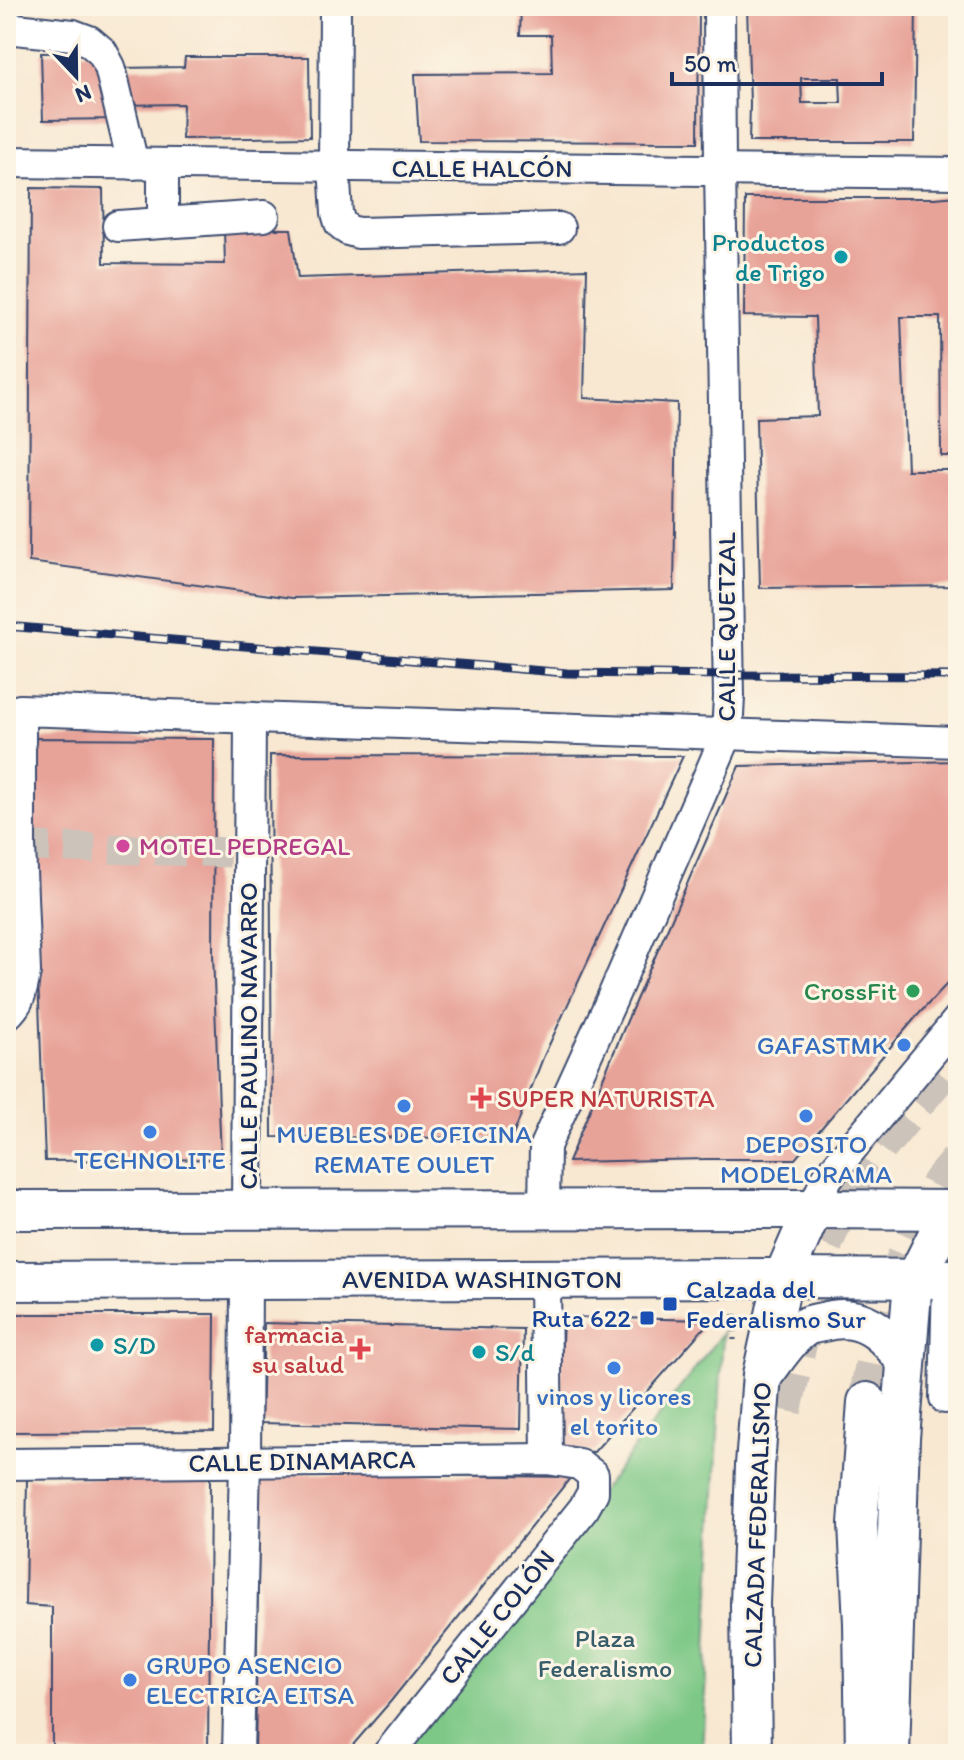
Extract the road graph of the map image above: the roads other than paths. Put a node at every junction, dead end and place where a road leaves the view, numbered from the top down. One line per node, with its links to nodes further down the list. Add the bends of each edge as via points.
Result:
1 (335, 6): 6 (street)
2 (719, 6): 7 (street, CALLE QUETZAL)
3 (6, 28): 5 (street, via 73,35 102,52)
4 (6, 162): 5 (street, CALLE HALCÓN)
5 (148, 164): 6 (street, CALLE HALCÓN); 10 (street)
6 (334, 167): 7 (street, CALLE HALCÓN); 12 (street, via 340,223 358,233)
7 (720, 170): 8 (street, CALLE HALCÓN); 14 (street, CALLE QUETZAL)
8 (958, 173)
9 (264, 216): 10 (street)
10 (163, 222): 11 (street)
11 (118, 226)
12 (559, 228)
13 (250, 718): 14 (street); 16 (street, via 20,710 25,972 15,1008); 20 (street, CALLE PAULINO NAVARRO)
14 (727, 734): 15 (street); 21 (street, CALLE QUETZAL, via 545,1146)
15 (958, 742)
16 (6, 1015)
17 (958, 1020): 18 (street, via 827,1178)
18 (813, 1209): 21 (main road); 22 (main road); 23 (main road, CALZADA FEDERALISMO)
19 (6, 1210): 20 (main road)
20 (247, 1210): 21 (main road)
21 (544, 1210)
22 (954, 1210): 24 (main road)
23 (783, 1278): 24 (main road, AVENIDA WASHINGTON); 26 (main road, AVENIDA WASHINGTON); 29 (main road, CALZADA FEDERALISMO)
24 (940, 1279): 28 (main road, via 912,1293); 30 (street)
25 (246, 1280): 26 (main road, AVENIDA WASHINGTON); 27 (main road, AVENIDA WASHINGTON); 34 (street)
26 (545, 1280): 33 (street)
27 (6, 1281)
28 (906, 1362): 29 (main road, via 872,1327 850,1319 828,1320 806,1327); 31 (main road)
29 (762, 1375): 39 (main road, CALZADA FEDERALISMO, via 750,1604)
30 (952, 1397): 31 (street)
31 (885, 1404): 41 (main road, via 858,1524); 42 (main road, via 899,1452)
32 (783, 1410): 40 (main road, CALZADA FEDERALISMO)
33 (547, 1459): 34 (street, CALLE DINAMARCA); 36 (street, CALLE DINAMARCA, via 579,1464)
34 (245, 1462): 35 (street, CALLE DINAMARCA); 37 (street)
35 (6, 1464)
36 (593, 1475): 38 (street, CALLE COLÓN, via 593,1492 584,1508)
37 (238, 1754)
38 (388, 1754)
39 (752, 1754)
40 (775, 1754)
41 (865, 1754)
42 (890, 1754)

